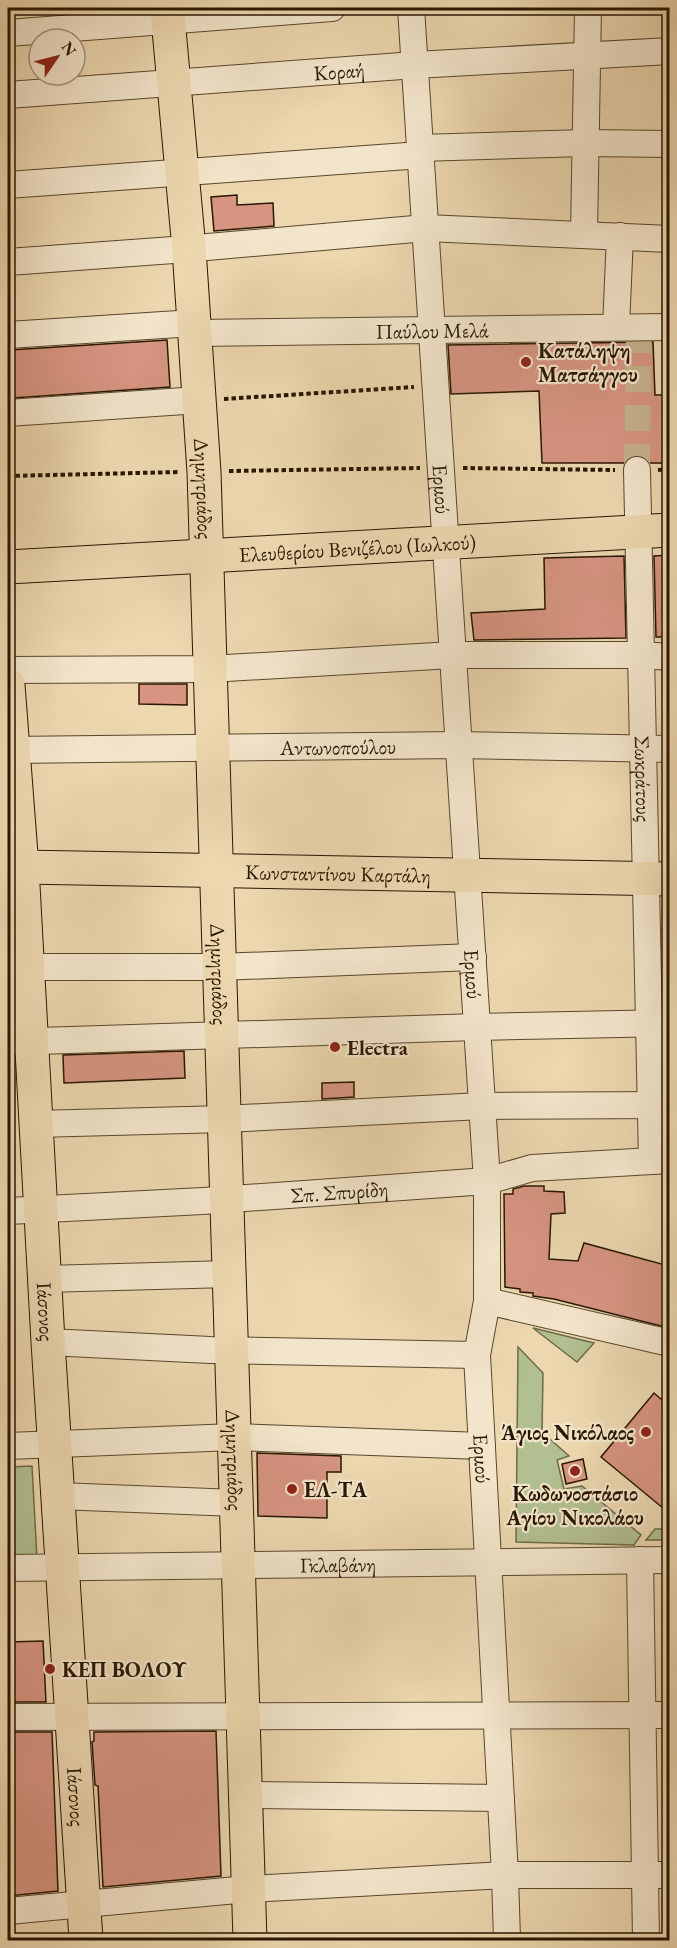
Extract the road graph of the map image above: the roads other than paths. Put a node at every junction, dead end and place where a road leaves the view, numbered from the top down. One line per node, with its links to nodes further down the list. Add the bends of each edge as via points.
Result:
1 (332, 8): 4 (street)
2 (411, 8): 8 (street, Ερμού)
3 (588, 8): 7 (street)
4 (167, 14): 5 (street); 9 (main road, Δημητριάδος)
5 (8, 33)
6 (669, 51): 7 (street, Κοραή)
7 (587, 56): 8 (street, Κοραή); 11 (street)
8 (415, 65): 9 (street, Κοραή); 13 (street, Ερμού)
9 (174, 84): 10 (street, Κοραή); 14 (main road, Δημητριάδος)
10 (8, 95)
11 (585, 143): 12 (street); 13 (street); 17 (street)
12 (669, 144)
13 (421, 151): 14 (street); 16 (street, Ερμού)
14 (182, 173): 15 (street); 20 (main road, Δημητριάδος)
15 (8, 185)
16 (426, 228): 17 (street); 20 (street); 25 (street, Ερμού)
17 (584, 234): 18 (street)
18 (620, 236): 19 (street); 22 (street)
19 (669, 239)
20 (189, 249): 21 (street); 24 (main road, Δημητριάδος)
21 (8, 262)
22 (616, 327): 23 (street, Παύλου Μελά); 25 (street, Παύλου Μελά)
23 (669, 327)
24 (194, 328): 25 (street, Παύλου Μελά); 26 (street, Παύλου Μελά); 27 (main road, Δημητριάδος)
25 (432, 328): 32 (street, Ερμού)
26 (8, 335)
27 (199, 400): 28 (street); 33 (main road, Δημητριάδος)
28 (8, 413)
29 (637, 470): 31 (street, Σωκράτους)
30 (669, 531): 31 (main road, Ελευθερίου Βενιζέλου (Ιωλκού))
31 (637, 532): 32 (main road, Ελευθερίου Βενιζέλου (Ιωλκού)); 36 (street, Σωκράτους)
32 (446, 543): 33 (main road, Ελευθερίου Βενιζέλου (Ιωλκού)); 35 (street, Ερμού)
33 (207, 556): 34 (main road, Ελευθερίου Βενιζέλου (Ιωλκού)); 38 (main road, Δημητριάδος)
34 (8, 567)
35 (453, 655): 36 (street); 38 (street); 41 (street, Ερμού)
36 (641, 655): 37 (street); 43 (street, Σωκράτους)
37 (669, 657)
38 (210, 669): 39 (street); 42 (main road, Δημητριάδος)
39 (8, 670)
40 (8, 685): 45 (main road, Ιάσονος)
41 (459, 745): 42 (street, Αντωνοπούλου); 43 (street, Αντωνοπούλου); 48 (street, Ερμού)
42 (213, 748): 45 (street, Αντωνοπούλου); 47 (main road, Δημητριάδος)
43 (642, 749): 44 (street, Αντωνοπούλου); 49 (street, Σωκράτους)
44 (669, 749)
45 (10, 750): 46 (main road, Ιάσονος)
46 (15, 867): 47 (main road, Κωνσταντίνου Καρτάλη); 51 (main road, Ιάσονος)
47 (217, 871): 48 (main road, Κωνσταντίνου Καρτάλη); 52 (main road, Δημητριάδος)
48 (468, 876): 49 (main road, Κωνσταντίνου Καρτάλη); 50 (street, Ερμού)
49 (657, 879): 53 (street, Σωκράτους)
50 (473, 957): 52 (street); 54 (street, Ερμού)
51 (27, 967): 52 (street); 56 (main road, Ιάσονος)
52 (220, 967): 55 (main road, Δημητριάδος)
53 (659, 1023): 54 (street); 58 (street, Σωκράτους)
54 (477, 1026): 55 (street); 57 (street, Ερμού)
55 (222, 1034): 56 (street); 59 (main road, Δημητριάδος)
56 (19, 1041): 60 (main road, Ιάσονος)
57 (482, 1106): 58 (street); 59 (street); 62 (street, Ερμού)
58 (660, 1106): 61 (street, Σωκράτους)
59 (224, 1119): 60 (street); 63 (main road, Δημητριάδος)
60 (36, 1124): 65 (main road, Ιάσονος)
61 (661, 1160): 62 (street, Σπ. Σπυρίδη, via 532,1167)
62 (487, 1181): 63 (street, Σπ. Σπυρίδη); 68 (street, Ερμού)
63 (227, 1200): 65 (street, Σπ. Σπυρίδη); 66 (main road, Δημητριάδος)
64 (8, 1211): 65 (street, Σπ. Σπυρίδη)
65 (40, 1211): 67 (main road, Ιάσονος)
66 (229, 1274): 67 (street); 71 (main road, Δημητριάδος)
67 (45, 1280): 69 (main road, Ιάσονος)
68 (487, 1301): 70 (street); 72 (street, Ερμού)
69 (48, 1342): 71 (street); 74 (main road, Ιάσονος)
70 (669, 1343)
71 (231, 1350): 72 (street); 73 (main road, Δημητριάδος)
72 (477, 1355): 76 (street, Ερμού)
73 (234, 1437): 74 (street); 76 (street); 78 (main road, Δημητριάδος)
74 (54, 1443): 75 (street); 77 (main road, Ιάσονος)
75 (8, 1446)
76 (482, 1446): 81 (street, Ερμού)
77 (58, 1496): 78 (street); 83 (main road, Ιάσονος)
78 (236, 1503): 82 (main road, Δημητριάδος)
79 (640, 1560): 80 (street, Γκλαβάνη); 81 (street, Γκλαβάνη); 85 (street)
80 (669, 1560)
81 (488, 1562): 82 (street, Γκλαβάνη); 89 (street, Ερμού)
82 (238, 1564): 83 (street, Γκλαβάνη); 88 (main road, Δημητριάδος)
83 (62, 1566): 84 (street, Γκλαβάνη); 87 (main road, Ιάσονος)
84 (8, 1568)
85 (642, 1715): 86 (street); 89 (street); 93 (street)
86 (669, 1715)
87 (72, 1716): 88 (street); 90 (street); 96 (main road, Ιάσονος)
88 (243, 1716): 89 (street); 91 (main road, Δημητριάδος)
89 (496, 1716): 92 (street, Ερμού)
90 (8, 1717)
91 (245, 1795): 92 (street); 95 (main road, Δημητριάδος)
92 (501, 1798): 94 (street, Ερμού)
93 (657, 1874): 94 (street); 101 (street)
94 (505, 1875): 95 (street); 100 (street, Ερμού)
95 (248, 1889): 96 (street); 99 (main road, Δημητριάδος)
96 (84, 1905): 97 (street); 98 (main road, Ιάσονος)
97 (8, 1911)
98 (86, 1941)
99 (250, 1941)
100 (507, 1941)
101 (646, 1941)

